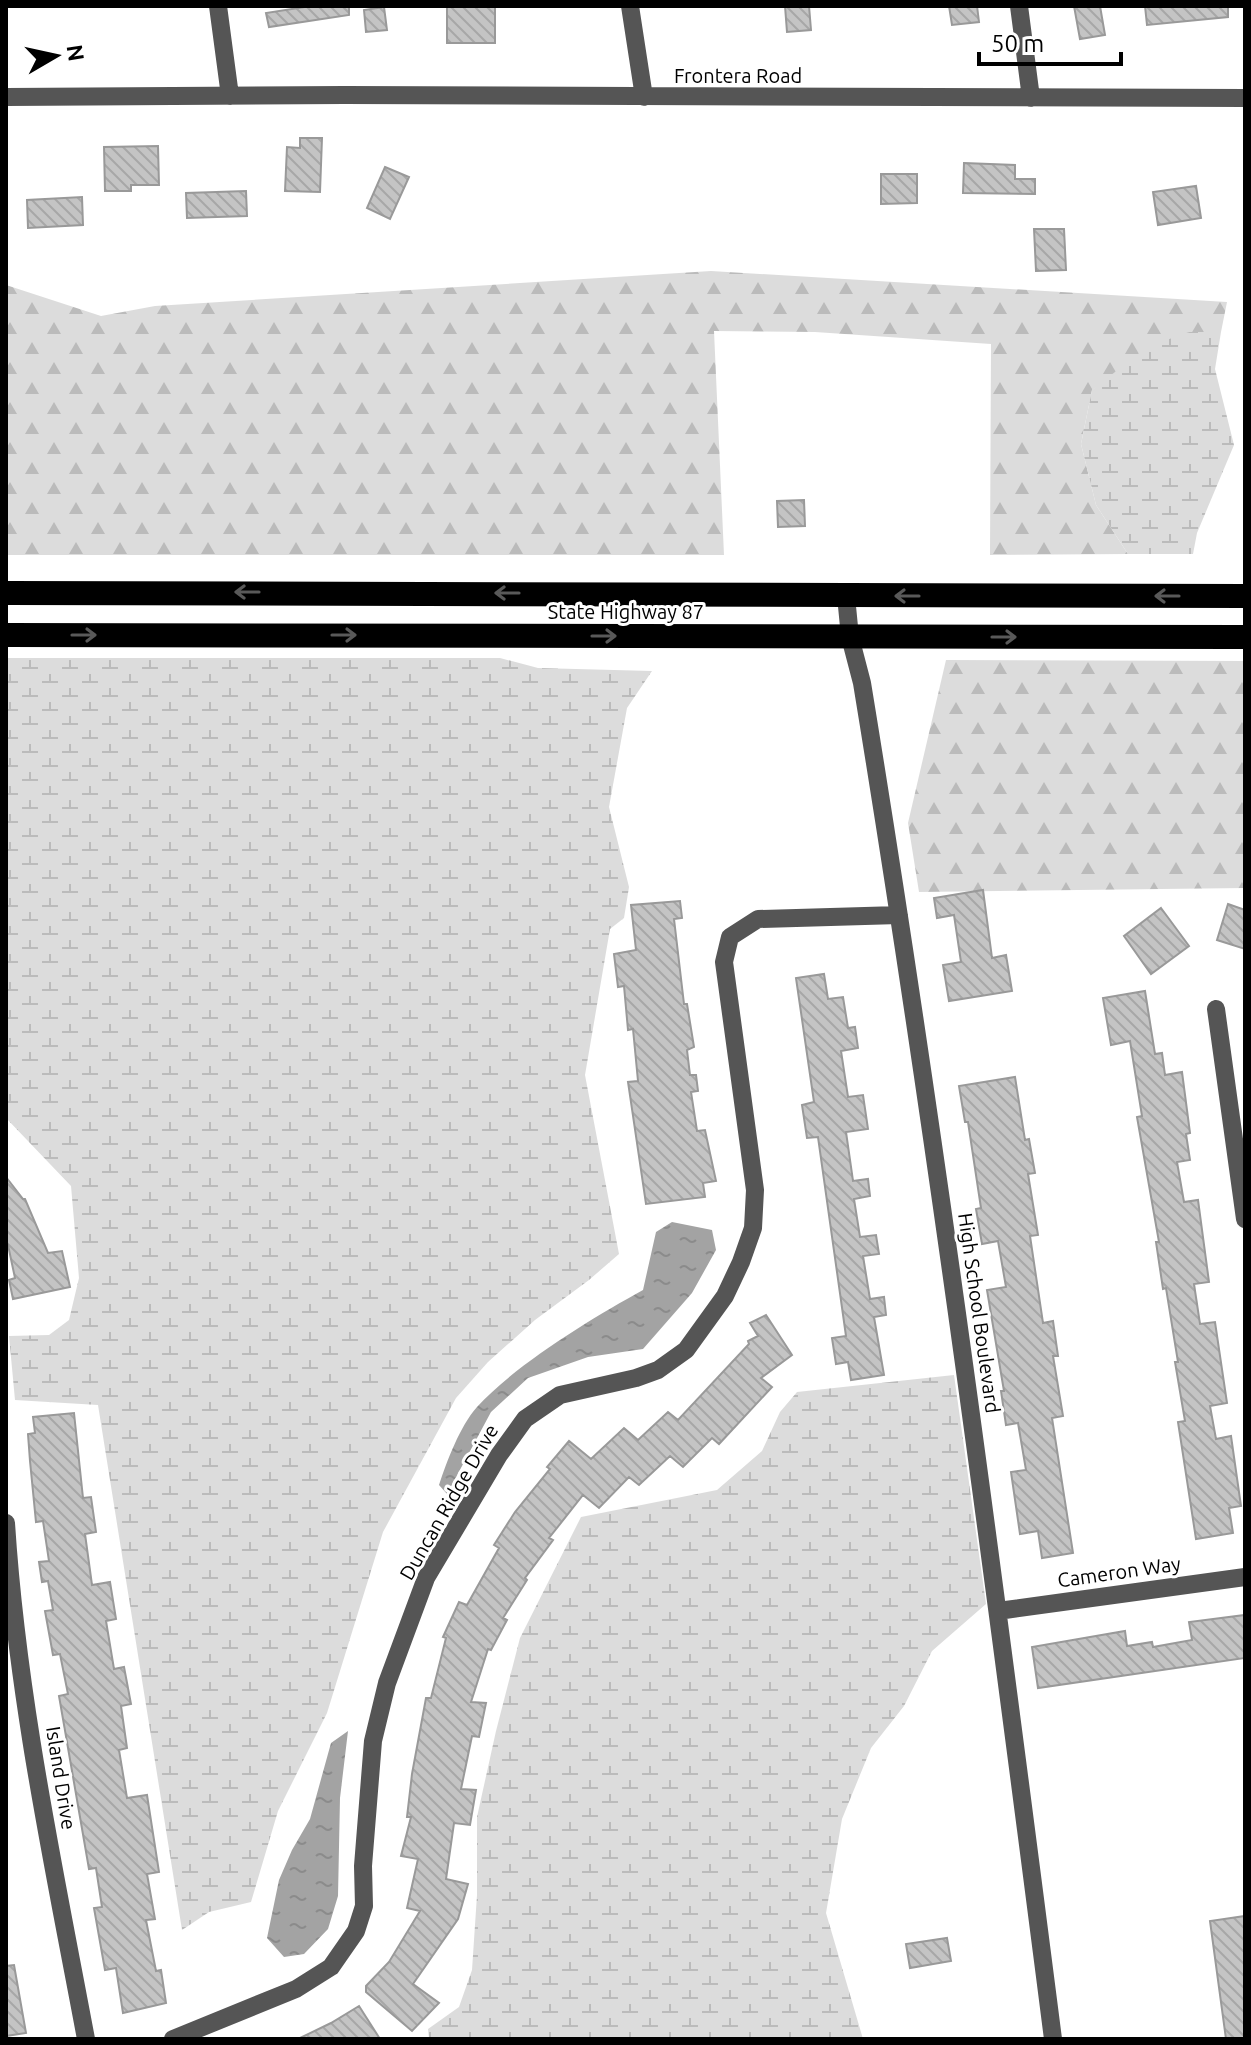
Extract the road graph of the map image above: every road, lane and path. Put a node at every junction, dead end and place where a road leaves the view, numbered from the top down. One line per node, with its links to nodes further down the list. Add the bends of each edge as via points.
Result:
1 (218, 6): 4 (street)
2 (630, 6): 6 (street)
3 (1019, 6): 7 (street)
4 (230, 96): 5 (street, Frontera Road); 6 (street, Frontera Road)
5 (6, 97)
6 (644, 97): 7 (street, Frontera Road)
7 (1031, 98): 8 (street, Frontera Road)
8 (1245, 98)
9 (6, 593): 10 (highway, one-way to 9)
10 (846, 596): 11 (highway, one-way to 10); 13 (street, High School Boulevard)
11 (1245, 596)
12 (7, 635): 13 (highway, State Highway 87, one-way to 13)
13 (850, 637): 14 (highway, State Highway 87, one-way to 14); 15 (street, High School Boulevard)
14 (1245, 637)
15 (899, 915): 20 (street, High School Boulevard); 22 (street, Duncan Ridge Drive, via 758,919 730,937 724,962 755,1190 753,1228 725,1296 686,1350 658,1370 560,1395 525,1419 426,1578 387,1683 373,1741 364,1906 356,1931 331,1967 296,1989)
16 (1216, 1009): 17 (street)
17 (1245, 1219)
18 (6, 1523): 21 (street, Island Drive, via 23,1684)
19 (1245, 1577): 20 (street, Cameron Way)
20 (998, 1611): 23 (street, High School Boulevard)
21 (86, 2039)
22 (173, 2039)
23 (1053, 2039)

